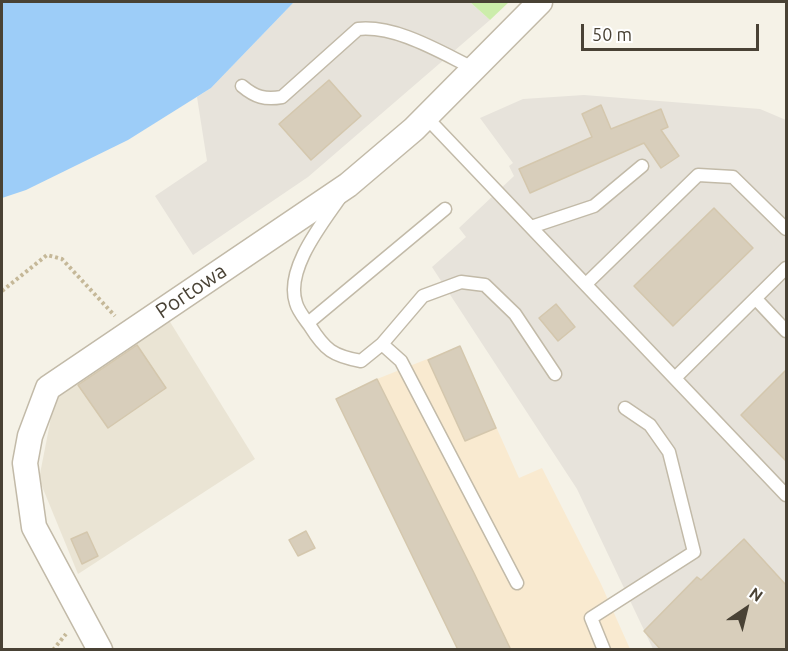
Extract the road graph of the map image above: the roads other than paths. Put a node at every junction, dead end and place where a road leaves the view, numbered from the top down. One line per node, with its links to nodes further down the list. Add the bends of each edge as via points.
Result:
1 (540, 2): 2 (street, Portowa)
2 (473, 68): 3 (lane, via 372,27 358,28 282,98 253,95); 4 (street, Portowa)
3 (242, 86)
4 (426, 117): 6 (street, Portowa); 8 (lane)
5 (642, 166): 8 (lane, via 594,206)
6 (348, 185): 13 (lane, via 305,251 293,287 296,304); 21 (street, Portowa, via 48,388 30,436 25,463 34,527)
7 (445, 209): 13 (lane)
8 (531, 227): 11 (lane)
9 (786, 229): 11 (lane, via 734,177 698,175)
10 (786, 268): 12 (lane)
11 (586, 284): 17 (lane)
12 (756, 299): 14 (lane); 17 (lane)
13 (308, 323): 15 (lane, via 321,343 338,357 361,361)
14 (786, 331)
15 (382, 344): 16 (lane, via 423,296 461,282 485,285 515,314); 20 (lane, via 401,361)
16 (555, 374)
17 (675, 378): 19 (lane)
18 (626, 408): 22 (lane, via 650,425 669,452 694,552 591,618)
19 (786, 495)
20 (517, 583)
21 (100, 650)
22 (604, 650)

